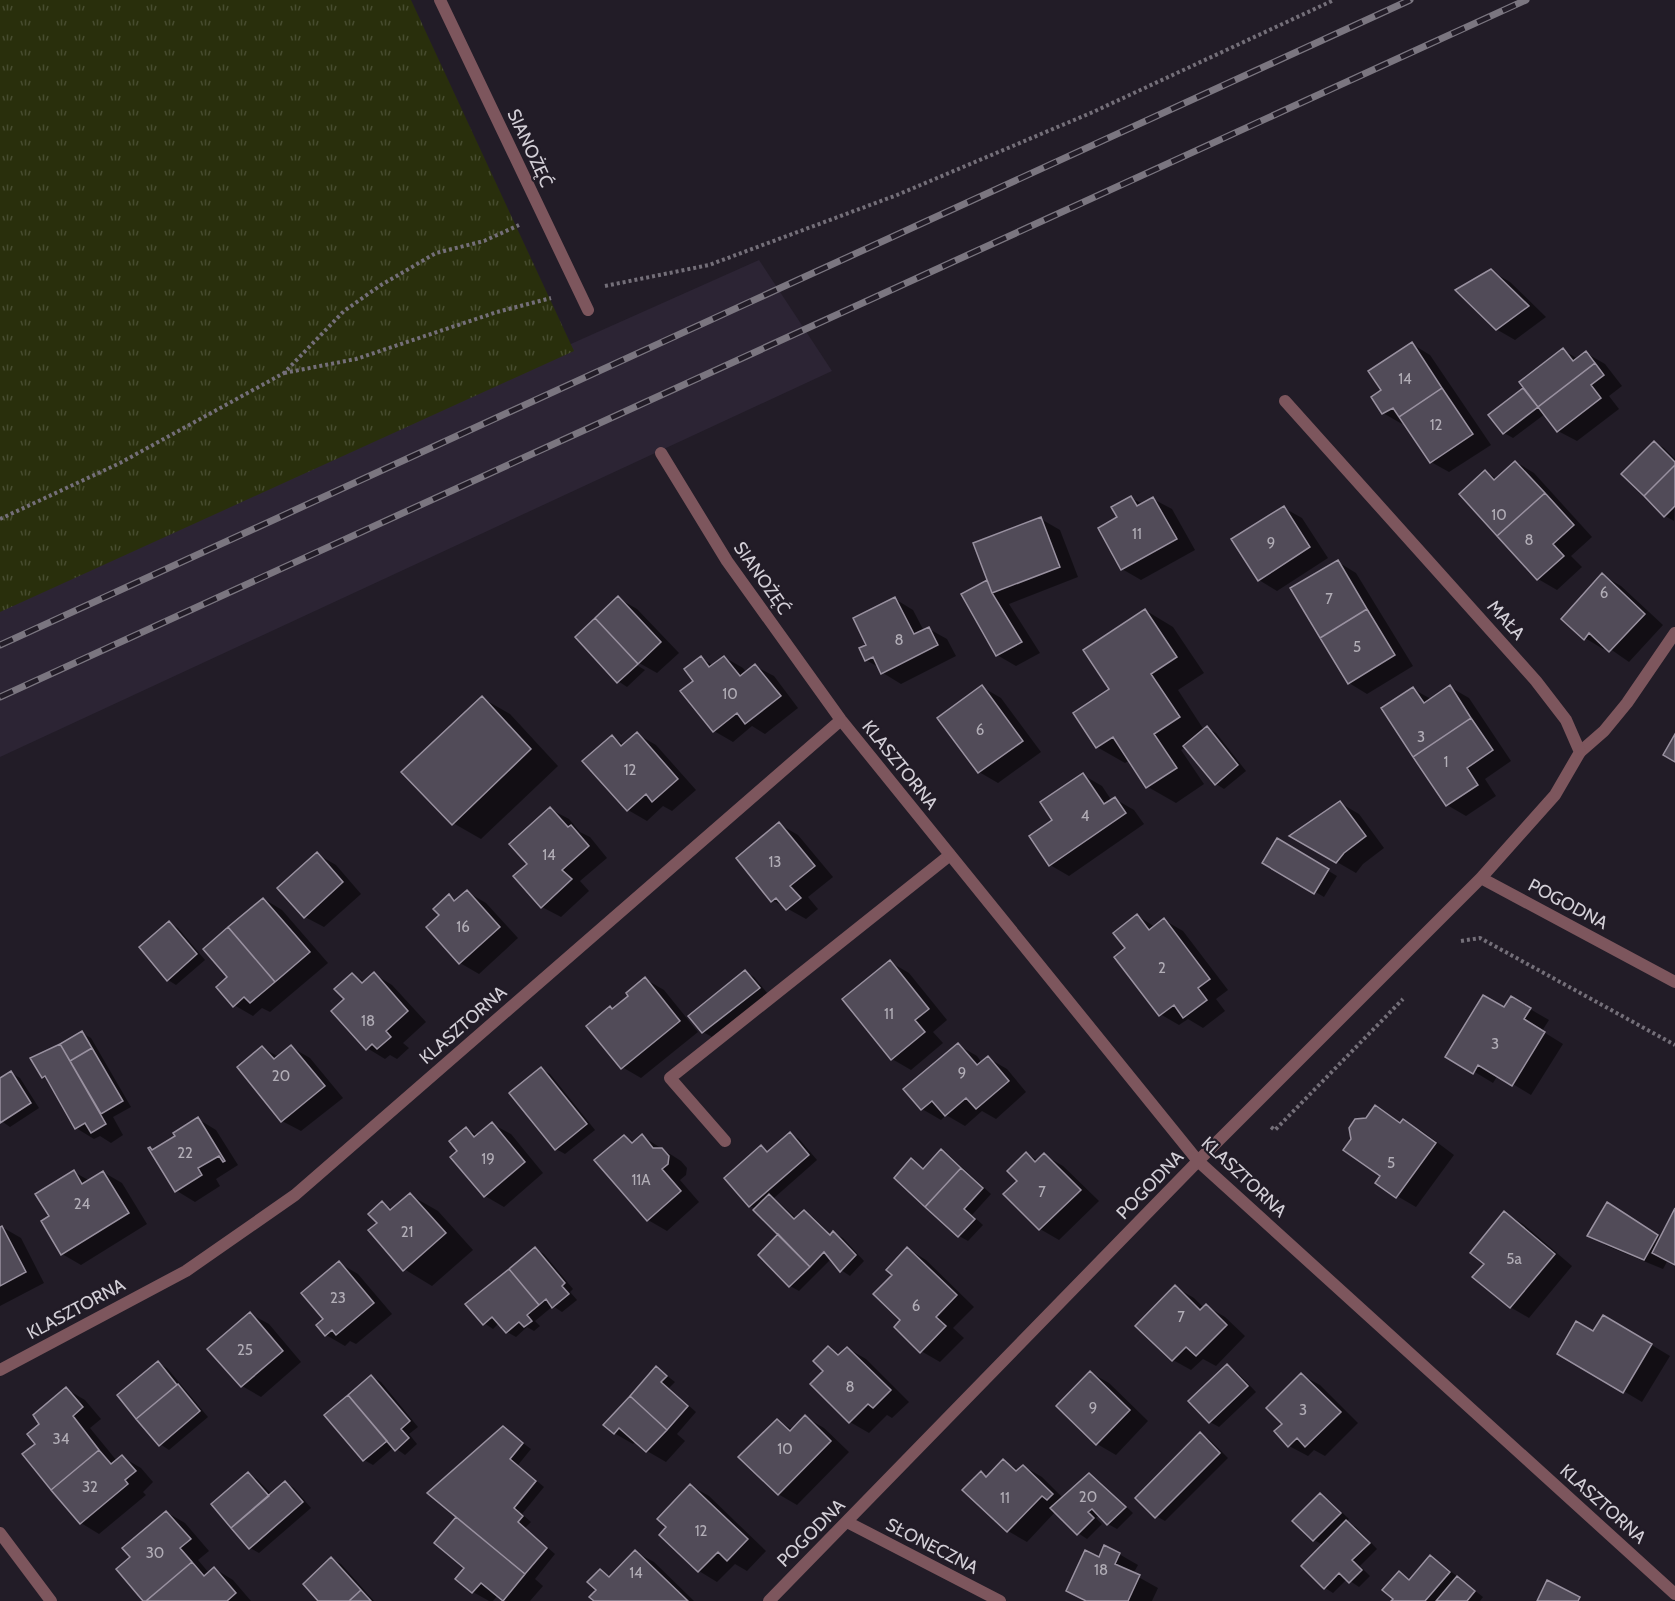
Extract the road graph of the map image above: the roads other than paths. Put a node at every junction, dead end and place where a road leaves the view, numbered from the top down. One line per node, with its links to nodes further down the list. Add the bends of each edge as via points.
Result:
1 (440, 0): 2 (street, SIANOŻĘĆ)
2 (588, 310)
3 (1285, 401): 7 (street, MAŁA, via 1536,681 1566,720)
4 (660, 453): 6 (street, SIANOŻĘĆ, via 726,561)
5 (1675, 633): 7 (street, via 1627,703)
6 (841, 720): 8 (street, KLASZTORNA); 13 (street, KLASZTORNA, via 295,1195 186,1271)
7 (1580, 752): 9 (street, via 1555,795)
8 (950, 855): 11 (street, via 670,1078); 12 (street, KLASZTORNA)
9 (1481, 878): 10 (street, POGODNA); 12 (street, POGODNA)
10 (1675, 982)
11 (725, 1141)
12 (1198, 1161): 14 (street, POGODNA); 16 (street, KLASZTORNA)
13 (0, 1370)
14 (848, 1522): 18 (street, POGODNA); 19 (street, SŁONECZNA)
15 (0, 1533): 17 (street)
16 (1675, 1594)
17 (51, 1601)
18 (769, 1601)
19 (1000, 1601)

